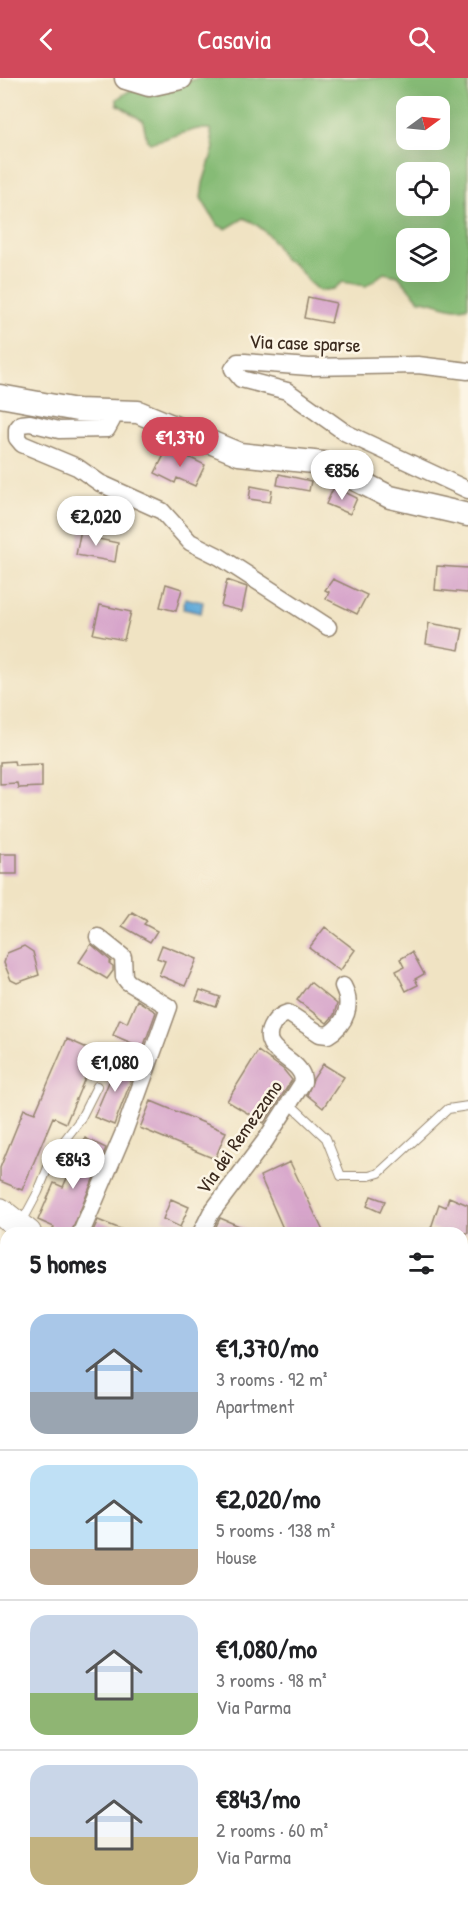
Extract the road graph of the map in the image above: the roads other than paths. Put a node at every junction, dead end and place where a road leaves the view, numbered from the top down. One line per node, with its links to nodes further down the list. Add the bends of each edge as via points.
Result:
1 (126, 78): 2 (street, via 149,85)
2 (181, 78)
3 (468, 371): 6 (street, Via case sparse, via 418,365 309,367 245,362 238,362 233,369 241,379 287,391 346,433)
4 (0, 396): 5 (street, via 77,410)
5 (112, 410): 7 (street, via 138,412 239,454 323,463 390,497); 8 (street, via 112,420 106,429 59,430 30,423 21,424 17,438 22,444 77,467 100,483 162,512 190,542)
6 (468, 490)
7 (468, 515)
8 (328, 627)
9 (98, 938): 15 (street, via 123,957 128,982 169,1007 124,1132)
10 (343, 986): 12 (street, Via dei Remezzano, via 350,1007 334,1032 320,1034 288,1013 281,1014 272,1026 269,1037 273,1048 304,1076)
11 (97, 1086): 14 (lane, via 80,1120 53,1155 38,1192)
12 (290, 1104): 13 (lane, via 326,1138 341,1176 348,1178 380,1173 448,1109); 16 (street, Via dei Remezzano)
13 (468, 1106)
14 (16, 1224)
15 (84, 1227)
16 (204, 1227)

